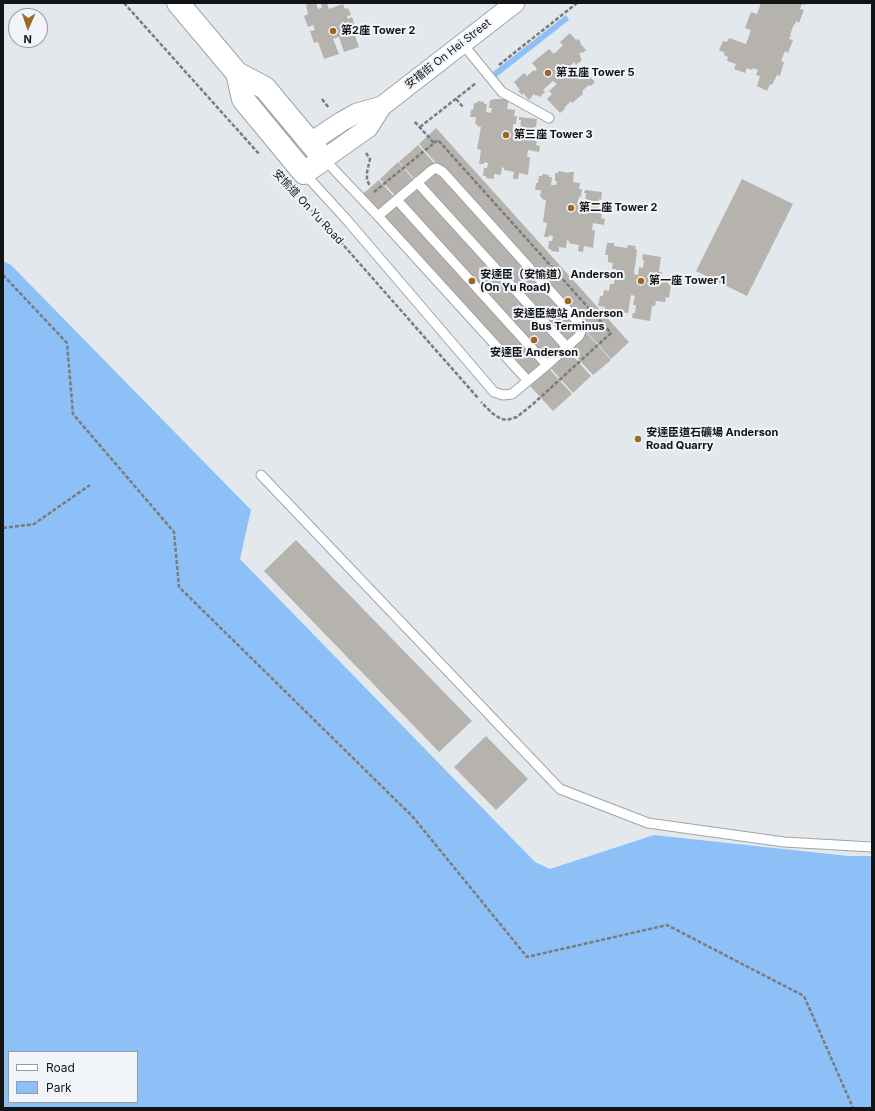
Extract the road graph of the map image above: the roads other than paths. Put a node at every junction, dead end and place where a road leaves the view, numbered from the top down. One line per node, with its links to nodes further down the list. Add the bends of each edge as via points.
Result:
1 (178, 3): 4 (street, 安愉道 On Yu Road)
2 (515, 3): 3 (street, 安禧街 On Hei Street)
3 (462, 43): 5 (lane, via 502,92); 7 (street, 安禧街 On Hei Street, via 382,106 357,113 341,122)
4 (237, 73): 6 (street, 安愉道 On Yu Road, via 243,99); 7 (street, 安愉道 On Yu Road, via 265,88)
5 (549, 118)
6 (291, 156): 7 (street, 安愉道 On Yu Road); 8 (street, 安愉道 On Yu Road)
7 (323, 157): 8 (street, 安禧街 On Hei Street); 11 (lane)
8 (298, 181): 14 (lane, via 346,219 494,392 509,395)
9 (417, 182): 10 (lane); 12 (lane); 12 (lane, via 436,168 443,172 581,325 580,336)
10 (397, 200): 11 (lane); 13 (lane)
11 (378, 216): 14 (lane)
12 (567, 347): 13 (lane)
13 (547, 365): 14 (lane)
14 (528, 382)
15 (261, 475): 16 (lane, via 560,789 648,822 784,842)
16 (872, 847)

